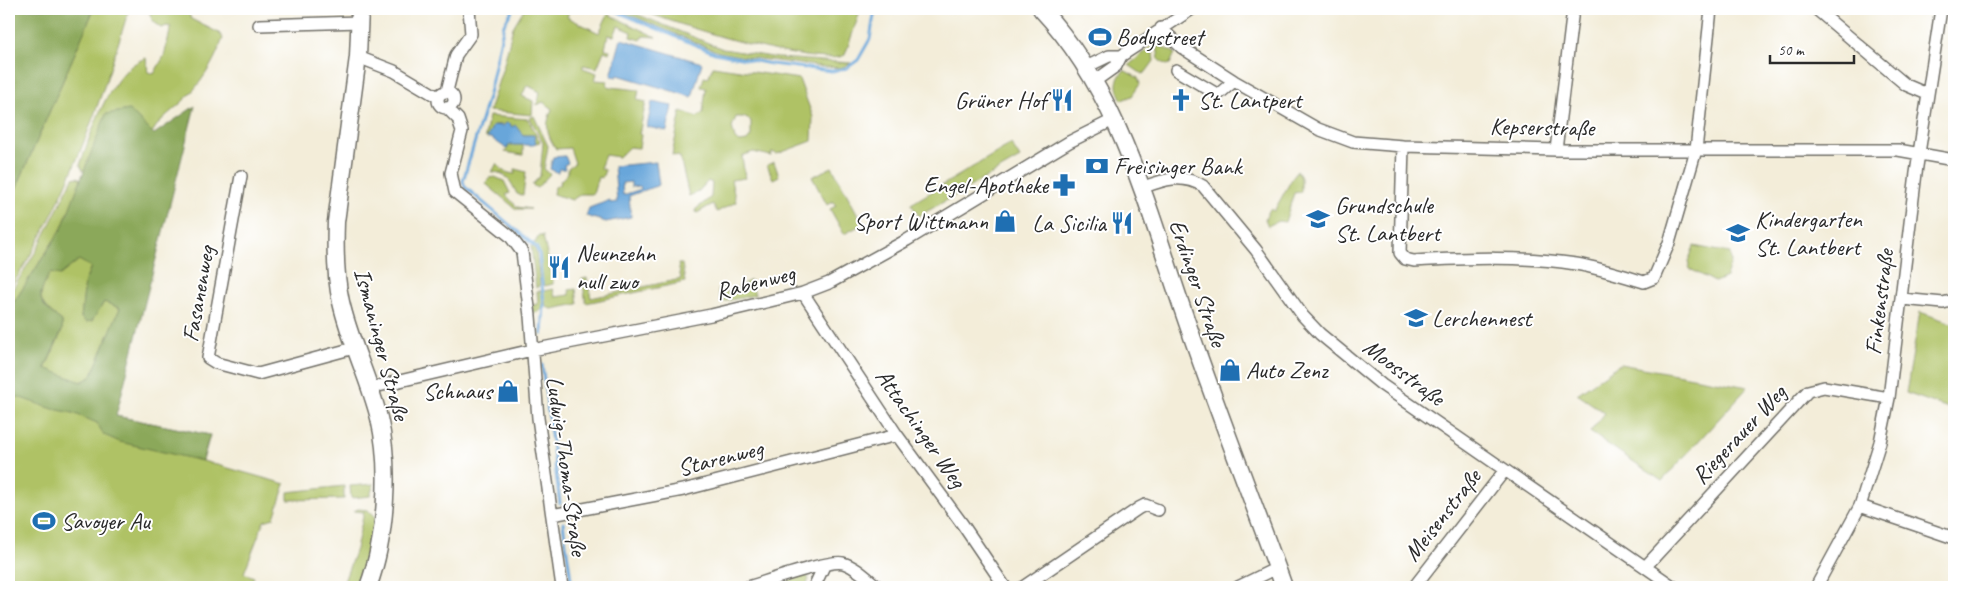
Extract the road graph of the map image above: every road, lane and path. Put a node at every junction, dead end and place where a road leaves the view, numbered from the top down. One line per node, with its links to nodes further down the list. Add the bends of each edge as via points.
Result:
1 (469, 9): 17 (street, via 471,34 456,55)
2 (1041, 9): 13 (street, Erdinger Straße)
3 (1192, 9): 10 (street)
4 (1573, 9): 21 (street)
5 (1711, 9): 22 (street)
6 (1941, 9): 18 (street, Finkenstraße)
7 (1821, 10): 18 (street, via 1906,85)
8 (360, 15): 9 (street, Ismaninger Straße); 12 (street, Ismaninger Straße)
9 (259, 25)
10 (1162, 28): 11 (street); 15 (street, Kepserstraße, via 1181,47)
11 (1121, 56): 13 (street, via 1109,56); 16 (street, via 1116,66)
12 (358, 57): 17 (street); 30 (street, Ismaninger Straße, via 335,233 338,289)
13 (1086, 67): 16 (street, Erdinger Straße)
14 (1176, 70): 15 (street, via 1215,93 1220,93)
15 (1234, 81): 20 (street, Kepserstraße, via 1334,136 1362,143)
16 (1095, 82): 19 (street, Erdinger Straße)
17 (442, 94): 31 (street, Ludwig-Thoma-Straße, via 439,105 460,123 462,132 451,173 455,192 510,236 522,252)
18 (1927, 94): 23 (street, Finkenstraße)
19 (1115, 119): 26 (street, Erdinger Straße); 27 (street, Rabenweg, via 1066,144 908,240 829,283)
20 (1403, 146): 21 (street, Kepserstraße); 22 (street, via 1400,253 1406,259 1553,261 1596,268 1644,282 1654,278 1669,244)
21 (1556, 150): 22 (street, Kepserstraße)
22 (1696, 150): 23 (street, Kepserstraße)
23 (1919, 152): 24 (street, Kepserstraße); 28 (street, Finkenstraße)
24 (1954, 160)
25 (241, 176): 30 (street, Fasanenweg, via 208,358 258,374)
26 (1140, 188): 35 (street, Moosstraße, via 1175,177 1194,180 1203,186 1256,250 1312,326 1382,385); 42 (street, Erdinger Straße)
27 (802, 293): 31 (street, Rabenweg, via 709,316); 34 (street, Attachinger Weg)
28 (1902, 299): 29 (street, via 1943,303); 33 (street, Finkenstraße)
29 (1954, 300)
30 (354, 348): 32 (street, Ismaninger Straße)
31 (532, 350): 32 (street, Rabenweg); 38 (street, Ludwig-Thoma-Straße)
32 (370, 388): 43 (street, Ismaninger Straße, via 380,427 385,470 382,522)
33 (1889, 398): 36 (street, Finkenstraße, via 1880,442); 41 (street, Riegerauer Weg, via 1824,388 1808,391)
34 (897, 435): 38 (street, Starenweg, via 683,490); 48 (street, Attachinger Weg)
35 (1504, 470): 41 (street, Moosstraße); 52 (street, Meisenstraße)
36 (1860, 506): 39 (street); 54 (street, Finkenstraße)
37 (1158, 510): 49 (street, via 1145,505 1139,508)
38 (552, 516): 44 (street, Ludwig-Thoma-Straße)
39 (1954, 538)
40 (824, 566): 45 (street); 46 (street); 47 (street, via 844,563)
41 (1646, 566): 53 (street, Moosstraße)
42 (1276, 568): 50 (street); 51 (street, Erdinger Straße)
43 (368, 587)
44 (562, 587)
45 (748, 587)
46 (814, 587)
47 (878, 587)
48 (1005, 587)
49 (1023, 587)
50 (1238, 587)
51 (1284, 587)
52 (1414, 587)
53 (1674, 587)
54 (1816, 587)

